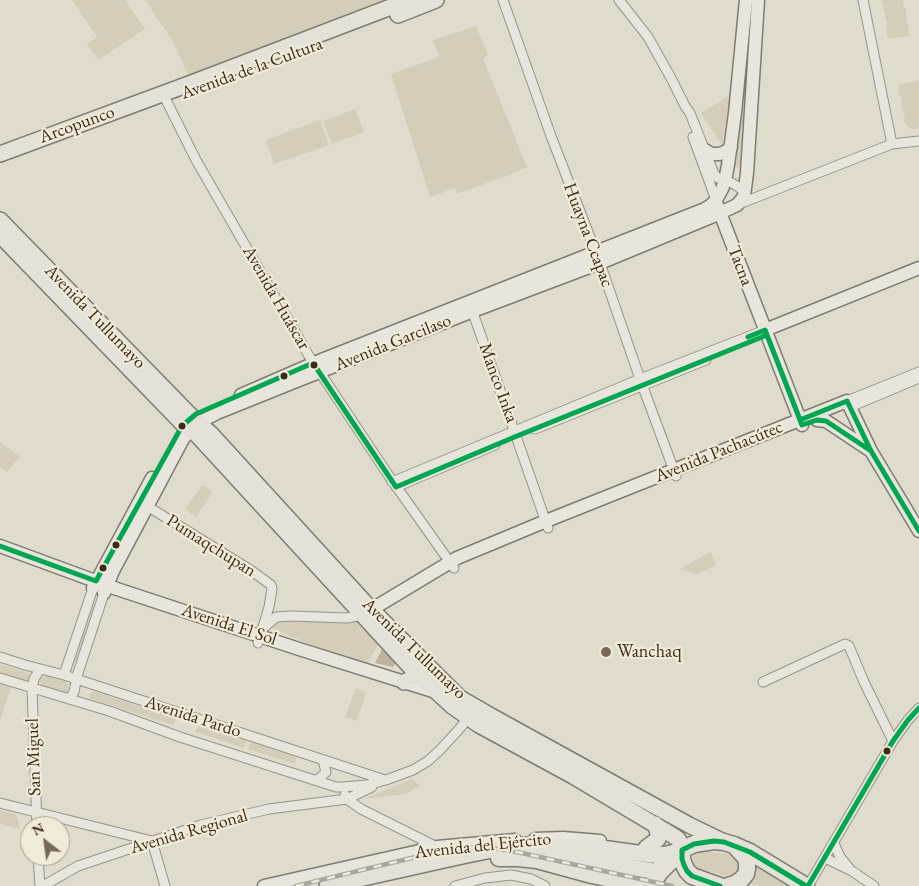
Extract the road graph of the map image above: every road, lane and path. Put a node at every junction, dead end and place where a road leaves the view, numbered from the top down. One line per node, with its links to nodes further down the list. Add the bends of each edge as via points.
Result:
1 (409, 0): 8 (main road, Avenida de la Cultura)
2 (436, 0): 8 (main road, Avenida de la Cultura)
3 (503, 0): 22 (street, Huayna Ccapac)
4 (619, 0): 10 (street, Tacna, via 648,37)
5 (746, 0): 13 (main road)
6 (758, 0): 18 (main road, via 747,173)
7 (863, 0): 12 (street)
8 (332, 35): 9 (main road, Avenida de la Cultura, via 186,95)
9 (161, 97): 14 (main road, Arcopunco); 27 (street, Avenida Huáscar)
10 (684, 106): 15 (street, Tacna); 17 (street, Tacna)
11 (919, 141): 12 (street)
12 (892, 144): 18 (street)
13 (731, 147): 15 (main road, via 718,154); 16 (main road)
14 (4, 149)
15 (705, 150): 16 (street, Tacna, via 714,174)
16 (725, 181): 17 (main road); 18 (street, Tacna, via 744,192)
17 (718, 197): 19 (main road, Tacna); 22 (main road, Avenida Garcilaso, via 705,209)
18 (740, 200): 19 (main road, Avenida Garcilaso)
19 (720, 213): 22 (main road, Avenida Garcilaso); 26 (main road, Tacna)
20 (0, 220): 33 (main road, Avenida Tullumayo)
21 (0, 235): 33 (main road, Avenida Tullumayo)
22 (598, 258): 25 (main road, Avenida Garcilaso); 29 (street, Huayna Ccapac)
23 (919, 268): 26 (main road)
24 (919, 275): 26 (main road)
25 (471, 306): 27 (main road, Avenida Garcilaso); 34 (street, Manco Inka)
26 (766, 333): 29 (street); 32 (main road, Tacna)
27 (317, 368): 33 (main road, Avenida Garcilaso); 37 (street, Avenida Huáscar)
28 (916, 378): 30 (street, Avenida Pachacútec)
29 (641, 382): 34 (street); 36 (street, Huayna Ccapac)
30 (849, 404): 31 (main road, Avenida Pachacútec); 32 (main road, Avenida Pachacútec); 35 (main road)
31 (817, 420): 32 (main road, Avenida Pachacútec); 35 (main road, via 826,421)
32 (801, 423): 36 (main road, Avenida Pachacútec)
33 (192, 424): 38 (main road, Avenida Garcilaso); 44 (main road, Avenida Garcilaso, via 182,426 155,473); 46 (main road, Avenida Tullumayo)
34 (516, 433): 37 (street); 39 (street, Manco Inka)
35 (871, 451): 40 (main road)
36 (675, 473): 39 (main road, Avenida Pachacútec)
37 (394, 485): 43 (street, Avenida Huáscar)
38 (147, 506): 44 (main road, Avenida Garcilaso); 45 (street, Pumaqchupan, via 268,582 272,589)
39 (547, 524): 43 (main road, Avenida Pachacútec)
40 (919, 530)
41 (0, 546): 44 (main road, Avenida El Sol)
42 (0, 554): 44 (main road, Avenida El Sol)
43 (452, 565): 46 (main road, Avenida Pachacútec); 46 (main road, Avenida Pachacútec, via 445,573 405,598)
44 (100, 587): 48 (main road, Avenida El Sol); 51 (street, Avenida Garcilaso); 54 (street, Avenida Garcilaso)
45 (269, 607): 47 (street); 48 (street)
46 (370, 613): 47 (street, via 347,618); 52 (main road, Avenida Tullumayo); 58 (main road, Avenida Tullumayo)
47 (276, 617): 48 (street)
48 (260, 635): 52 (main road, Avenida El Sol); 58 (main road, Avenida El Sol)
49 (0, 657): 50 (street, Avenida Pardo)
50 (40, 669): 51 (street, Avenida Pardo); 56 (street)
51 (64, 675): 54 (street, Avenida Pardo)
52 (409, 676): 58 (main road, Avenida Tullumayo)
53 (0, 678): 56 (street, Avenida Pardo)
54 (77, 679): 57 (street, Avenida Garcilaso); 63 (street, Avenida Pardo)
55 (763, 682): 62 (street, via 844,644 849,646)
56 (32, 688): 57 (street, Avenida Pardo); 69 (street, San Miguel)
57 (69, 699): 64 (street, Avenida Pardo)
58 (456, 702): 60 (main road, Avenida Tullumayo)
59 (916, 711): 61 (street); 62 (street)
60 (473, 712): 65 (street, Avenida Pardo, via 428,761); 71 (main road, Avenida Tullumayo, via 479,725); 74 (main road, Avenida Tullumayo)
61 (919, 724)
62 (893, 741): 75 (street)
63 (323, 760): 64 (street, via 326,772); 65 (street, Avenida Pardo)
64 (316, 780): 66 (street, Avenida Pardo)
65 (386, 780): 66 (street, Avenida Pardo); 67 (street, Avenida Regional)
66 (342, 787): 67 (street)
67 (344, 799): 72 (street, Avenida Regional, via 241,815); 76 (street)
68 (0, 803): 69 (street)
69 (36, 812): 70 (street, San Miguel); 72 (street)
70 (36, 816)
71 (655, 824): 78 (main road, via 658,840); 79 (main road, Avenida Tullumayo, via 678,839)
72 (152, 841): 88 (street, Avenida Regional, via 78,866); 89 (street)
73 (598, 841): 76 (main road, Avenida del Ejército, via 563,838); 77 (main road); 78 (main road, Avenida del Ejército)
74 (729, 843): 79 (highway, via 714,841); 99 (highway, via 744,856 747,869 742,880); 100 (highway, Avenida Tullumayo)
75 (834, 843): 82 (street); 84 (street, via 840,857)
76 (438, 847): 90 (main road, Avenida del Ejército)
77 (572, 847): 80 (main road, Avenida del Ejército); 91 (main road, Avenida del Ejército, via 512,846)
78 (646, 848): 80 (main road, Avenida del Ejército)
79 (682, 848): 80 (main road, Avenida del Ejército); 85 (highway); 87 (highway, via 684,865)
80 (660, 854): 85 (main road)
81 (499, 858): 85 (main road, Avenida del Ejército, via 546,854); 86 (highway, via 537,860); 92 (main road, Avenida del Ejército)
82 (825, 858): 84 (street); 100 (street)
83 (39, 866): 88 (street)
84 (852, 871): 101 (street)
85 (660, 872): 87 (highway, Avenida del Ejército); 97 (highway)
86 (592, 875): 95 (highway); 96 (highway)
87 (692, 876): 98 (highway, Avenida del Ejército)
88 (42, 886)
89 (165, 886)
90 (264, 886)
91 (327, 886)
92 (367, 886)
93 (455, 886): 94 (street, via 511,875 532,879)
94 (544, 886)
95 (614, 886)
96 (644, 886)
97 (651, 886)
98 (720, 886)
99 (728, 886)
100 (807, 886)
101 (874, 886)

